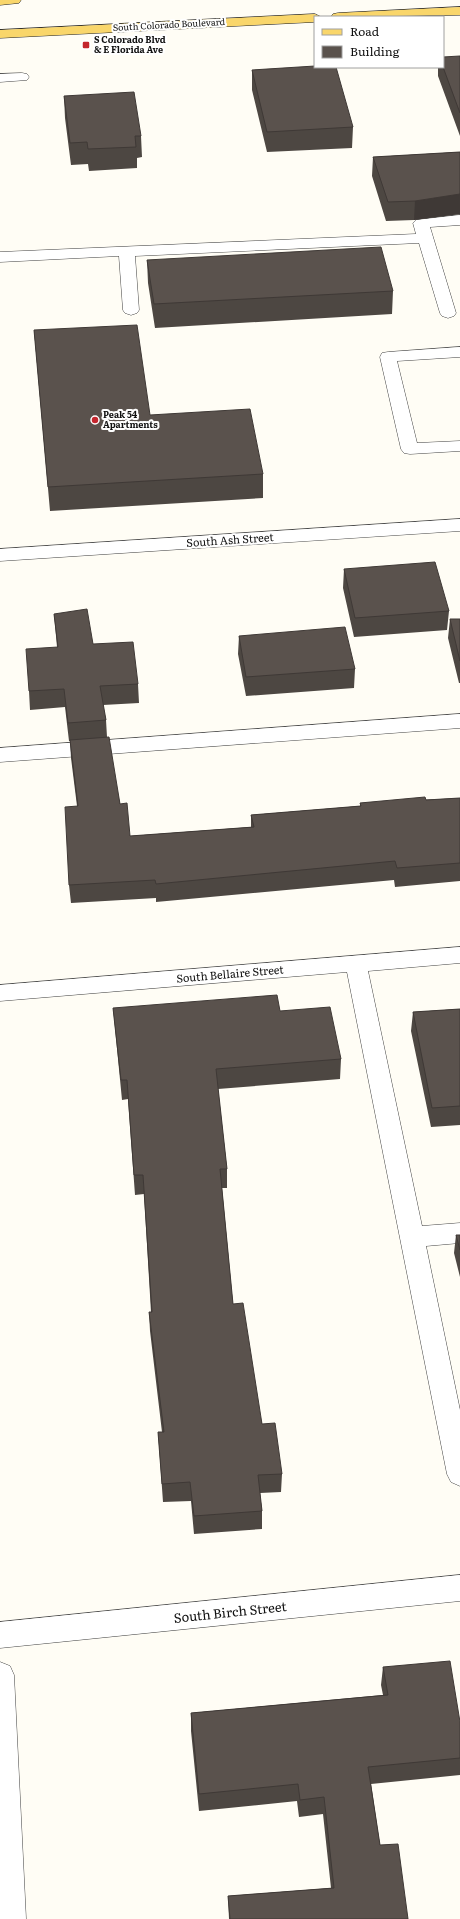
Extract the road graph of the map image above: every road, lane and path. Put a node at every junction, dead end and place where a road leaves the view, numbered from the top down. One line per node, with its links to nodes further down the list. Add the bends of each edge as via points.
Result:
1 (0, 0): 2 (main road)
2 (14, 0)
3 (460, 11): 4 (main road)
4 (378, 16)
5 (314, 18): 6 (main road, South Colorado Boulevard)
6 (0, 34)
7 (22, 77): 8 (street)
8 (0, 78)
9 (460, 220): 10 (street, via 421,223)
10 (425, 238): 11 (street); 14 (street)
11 (127, 252): 12 (street); 13 (street)
12 (0, 257)
13 (131, 310)
14 (448, 313)
15 (460, 352): 16 (street, via 388,357 410,449)
16 (460, 446)
17 (460, 526): 18 (street, South Ash Street)
18 (0, 555)
19 (460, 721): 20 (street)
20 (0, 755)
21 (460, 955): 22 (street, South Bellaire Street)
22 (356, 964): 23 (street, South Bellaire Street); 25 (street)
23 (0, 993)
24 (460, 1233): 25 (street)
25 (412, 1237): 26 (street)
26 (460, 1474)
27 (460, 1588): 28 (street, South Birch Street)
28 (0, 1635)
29 (0, 1675): 30 (street)
30 (3, 1802): 31 (street)
31 (11, 1919)

